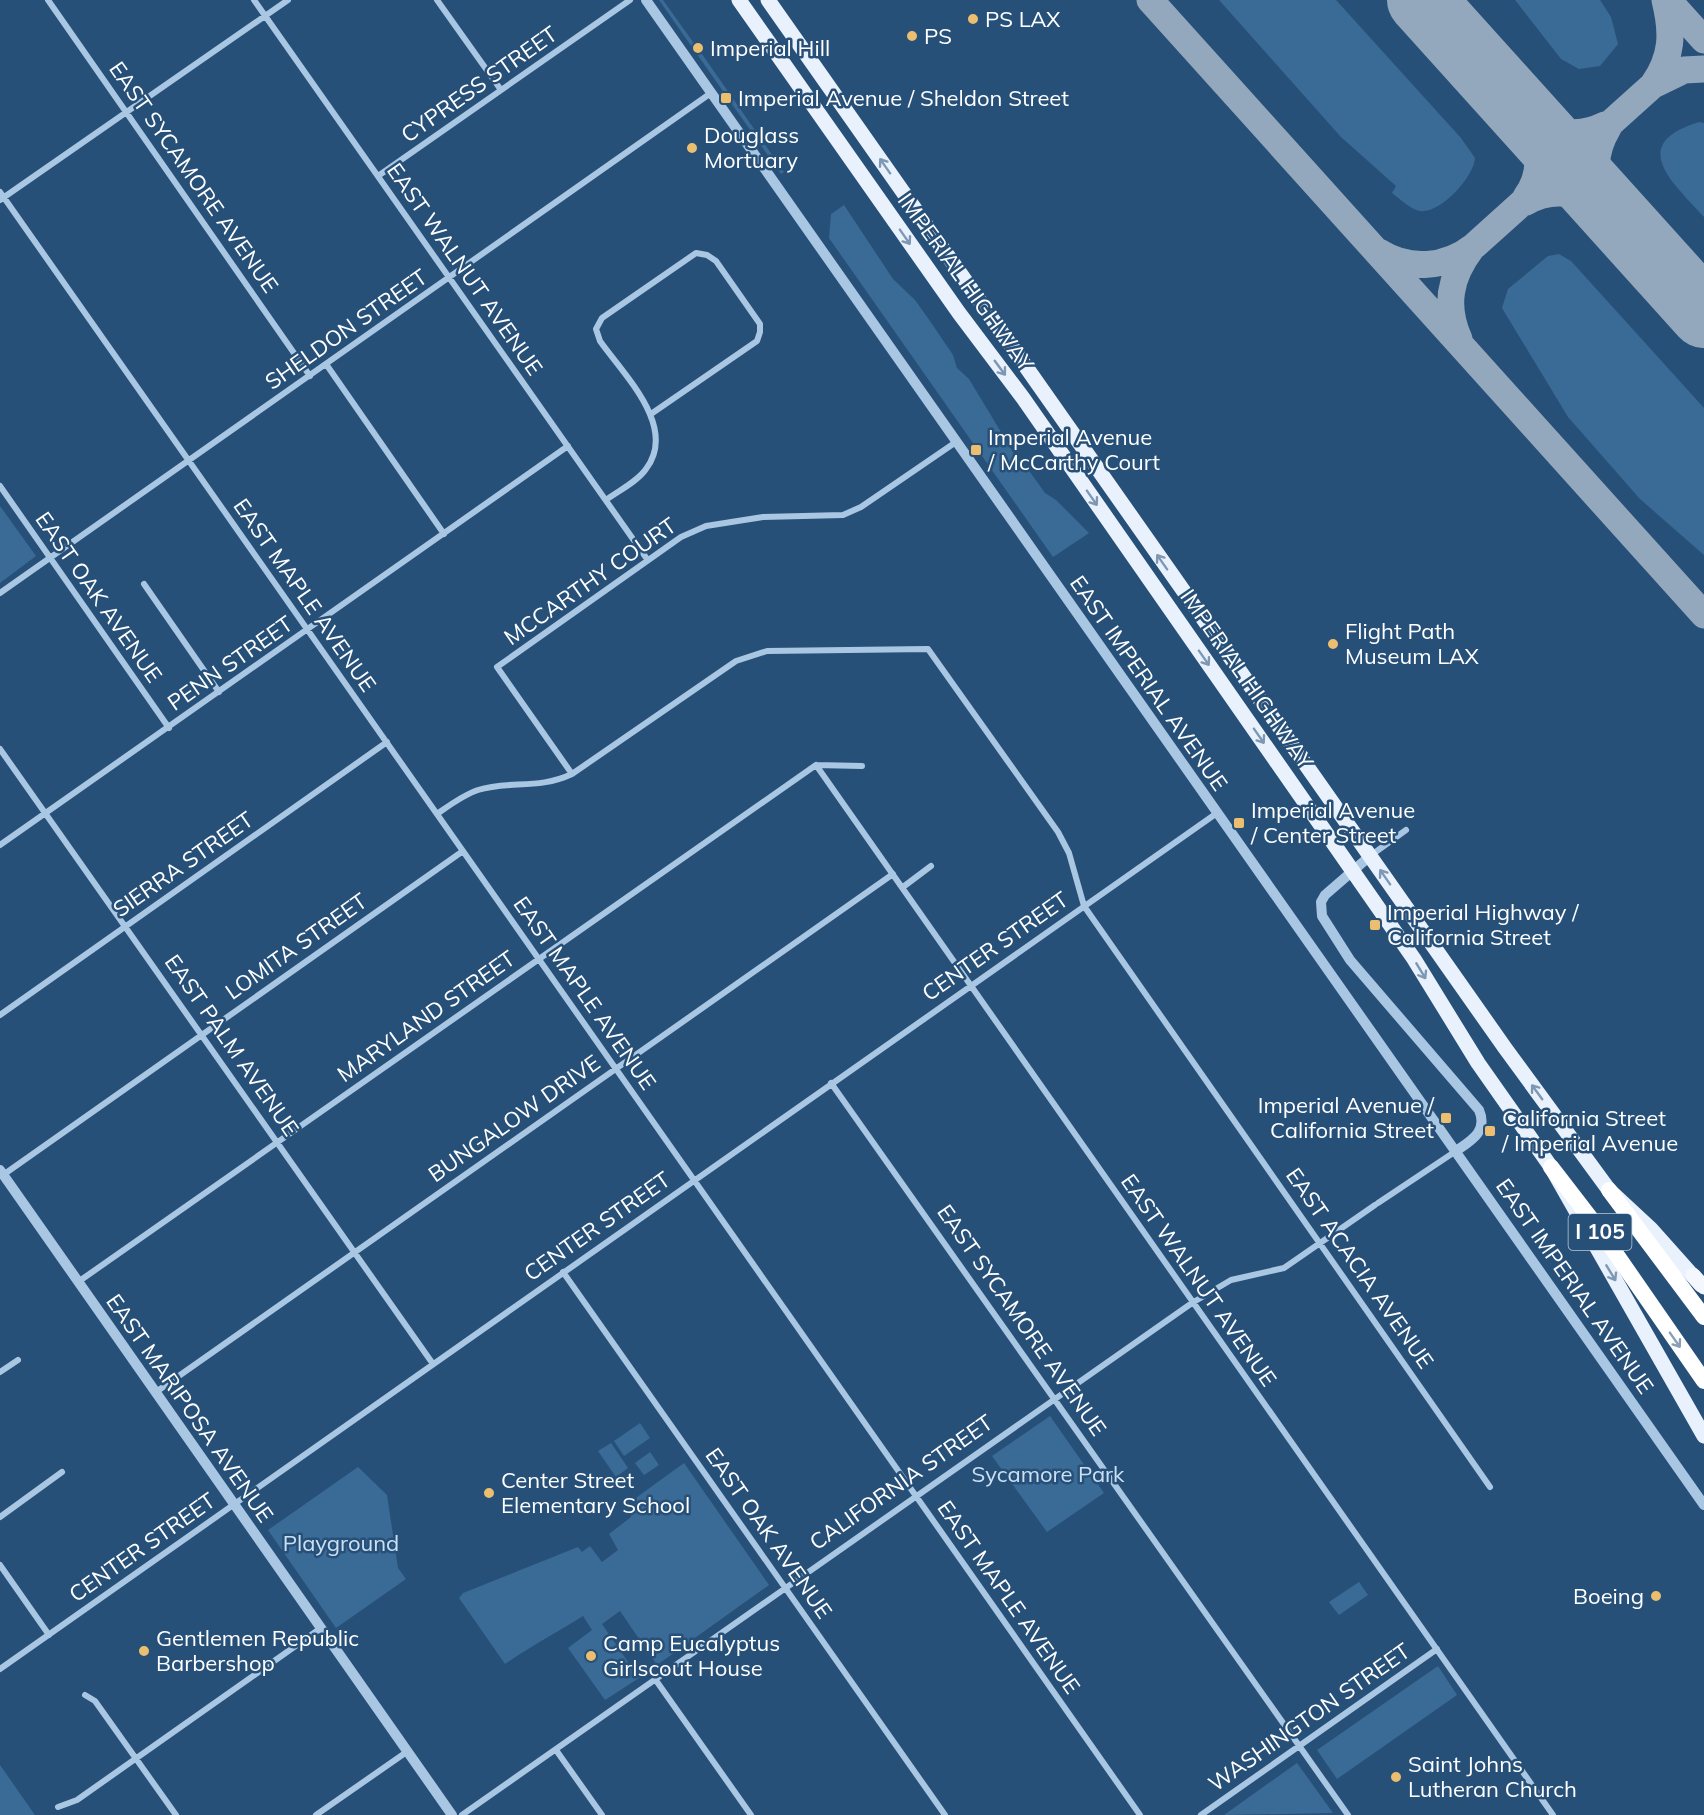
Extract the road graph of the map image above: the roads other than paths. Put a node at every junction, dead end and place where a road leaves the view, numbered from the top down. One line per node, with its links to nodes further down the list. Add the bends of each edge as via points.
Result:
1 (48, 0): 12 (street, EAST SYCAMORE AVENUE)
2 (254, 0): 9 (street, EAST WALNUT AVENUE)
3 (288, 0): 9 (street)
4 (437, 0): 10 (street)
5 (630, 0): 10 (street, CYPRESS STREET)
6 (646, 0): 11 (street, EAST IMPERIAL AVENUE)
7 (739, 0): 19 (main road, IMPERIAL HIGHWAY, one-way to 19)
8 (768, 0): 18 (main road, IMPERIAL HIGHWAY, one-way to 8)
9 (265, 16): 12 (street); 13 (street, EAST WALNUT AVENUE)
10 (501, 90): 13 (street, CYPRESS STREET)
11 (711, 93): 15 (street, SHELDON STREET); 21 (street, EAST IMPERIAL AVENUE)
12 (126, 110): 14 (street); 17 (street, EAST SYCAMORE AVENUE)
13 (378, 176): 15 (street, EAST WALNUT AVENUE)
14 (1, 196): 23 (street, EAST MAPLE AVENUE)
15 (450, 278): 16 (street, SHELDON STREET); 22 (street, EAST WALNUT AVENUE)
16 (326, 364): 17 (street, SHELDON STREET); 26 (street)
17 (310, 376): 23 (street, SHELDON STREET)
18 (1040, 385): 19 (main road); 45 (main road, IMPERIAL HIGHWAY, one-way to 18)
19 (1023, 398): 47 (main road, IMPERIAL HIGHWAY, one-way to 47)
20 (651, 414): 20 (street, via 600,341 596,329 602,318 696,253 707,255 716,261 759,324 760,332 757,340); 25 (street, via 658,437 651,460 645,471)
21 (956, 442): 28 (street, MCCARTHY COURT, via 861,507 843,515 763,517 706,526); 40 (street, EAST IMPERIAL AVENUE)
22 (568, 446): 25 (street, EAST WALNUT AVENUE); 26 (street, PENN STREET)
23 (188, 460): 27 (street, SHELDON STREET); 31 (street, EAST MAPLE AVENUE)
24 (0, 486): 27 (street, EAST OAK AVENUE)
25 (606, 500): 28 (street, EAST WALNUT AVENUE)
26 (444, 534): 31 (street, PENN STREET)
27 (50, 558): 30 (street, SHELDON STREET); 33 (street, EAST OAK AVENUE)
28 (647, 559): 38 (street, MCCARTHY COURT, via 497,667)
29 (144, 584): 32 (street)
30 (0, 593)
31 (308, 630): 32 (street, PENN STREET); 34 (street, EAST MAPLE AVENUE)
32 (219, 692): 33 (street, PENN STREET)
33 (169, 728): 39 (street, PENN STREET)
34 (387, 742): 41 (street, EAST MAPLE AVENUE); 51 (street, SIERRA STREET)
35 (0, 749): 39 (street, EAST PALM AVENUE)
36 (816, 765): 37 (street); 48 (street, EAST WALNUT AVENUE); 52 (street, MARYLAND STREET)
37 (862, 766)
38 (572, 774): 41 (street, via 550,783 480,789); 50 (street, EAST ACACIA AVENUE, via 736,661 767,651 928,649 1058,832 1069,853)
39 (46, 813): 43 (street, PENN STREET); 51 (street, EAST PALM AVENUE)
40 (1217, 813): 50 (street, CENTER STREET); 59 (street, EAST IMPERIAL AVENUE)
41 (437, 814): 44 (street, EAST MAPLE AVENUE)
42 (1406, 830): 45 (street, CALIFORNIA STREET)
43 (0, 845)
44 (463, 851): 52 (street, EAST MAPLE AVENUE); 55 (street, LOMITA STREET)
45 (1370, 856): 47 (street, CALIFORNIA STREET); 63 (main road, IMPERIAL HIGHWAY, one-way to 45)
46 (931, 866): 49 (street)
47 (1353, 870): 59 (street, CALIFORNIA STREET, via 1325,895 1322,916 1350,960 1479,1110 1483,1125 1479,1133); 60 (main road, IMPERIAL HIGHWAY, one-way to 60, via 1478,1063)
48 (893, 874): 49 (street, EAST WALNUT AVENUE); 56 (street, BUNGALOW DRIVE)
49 (903, 887): 53 (street, EAST WALNUT AVENUE)
50 (1084, 906): 53 (street, CENTER STREET); 64 (street, EAST ACACIA AVENUE)
51 (127, 927): 54 (street, SIERRA STREET); 55 (street, EAST PALM AVENUE)
52 (539, 958): 56 (street, EAST MAPLE AVENUE); 58 (street, MARYLAND STREET)
53 (970, 984): 57 (street, CENTER STREET); 70 (street, EAST WALNUT AVENUE)
54 (0, 1015)
55 (202, 1034): 58 (street, EAST PALM AVENUE); 61 (street, LOMITA STREET)
56 (616, 1068): 62 (street, EAST MAPLE AVENUE); 65 (street, BUNGALOW DRIVE)
57 (831, 1083): 62 (street, CENTER STREET); 77 (street, EAST SYCAMORE AVENUE)
58 (278, 1141): 65 (street, EAST PALM AVENUE); 68 (street, MARYLAND STREET)
59 (1456, 1151): 64 (street, CALIFORNIA STREET); 83 (street, EAST IMPERIAL AVENUE)
60 (1551, 1167): 75 (highway, I 105, one-way to 75); 78 (main road, IMPERIAL HIGHWAY, one-way to 78)
61 (2, 1173): 68 (street, EAST MARIPOSA AVENUE)
62 (694, 1179): 66 (street, CENTER STREET); 81 (street, EAST MAPLE AVENUE)
63 (1609, 1190): 67 (main road, IMPERIAL HIGHWAY); 71 (highway, I 105)
64 (1322, 1245): 70 (street, CALIFORNIA STREET, via 1284,1268 1231,1280); 80 (street, EAST ACACIA AVENUE)
65 (355, 1251): 73 (street, EAST PALM AVENUE); 76 (street, BUNGALOW DRIVE)
66 (563, 1272): 73 (street, CENTER STREET); 86 (street, EAST OAK AVENUE)
67 (1693, 1275): 69 (highway)
68 (78, 1282): 76 (street, EAST MARIPOSA AVENUE)
69 (1704, 1288)
70 (1192, 1303): 77 (street, CALIFORNIA STREET); 89 (street, EAST WALNUT AVENUE)
71 (1704, 1317)
72 (18, 1360): 74 (street)
73 (433, 1364): 82 (street, CENTER STREET)
74 (0, 1372)
75 (1704, 1382)
76 (156, 1392): 82 (street, EAST MARIPOSA AVENUE)
77 (1054, 1398): 81 (street, CALIFORNIA STREET); 93 (street, EAST SYCAMORE AVENUE)
78 (1704, 1436)
79 (62, 1472): 84 (street)
80 (1490, 1487)
81 (916, 1495): 86 (street, CALIFORNIA STREET); 105 (street, EAST MAPLE AVENUE)
82 (234, 1504): 87 (street, EAST MARIPOSA AVENUE); 88 (street, CENTER STREET)
83 (1704, 1505)
84 (0, 1517)
85 (0, 1565): 88 (street)
86 (786, 1587): 91 (street, CALIFORNIA STREET); 104 (street, EAST OAK AVENUE)
87 (321, 1628): 95 (street, EAST MARIPOSA AVENUE); 96 (street)
88 (49, 1635): 90 (street, CENTER STREET)
89 (1437, 1649): 93 (street, WASHINGTON STREET); 108 (street, EAST WALNUT AVENUE)
90 (0, 1669)
91 (656, 1679): 94 (street, CALIFORNIA STREET); 103 (street)
92 (86, 1695): 96 (street, via 95,1701)
93 (1300, 1746): 106 (street, WASHINGTON STREET); 107 (street, EAST SYCAMORE AVENUE)
94 (556, 1750): 101 (street, CALIFORNIA STREET); 102 (street)
95 (408, 1751): 99 (street); 100 (street, EAST MARIPOSA AVENUE)
96 (136, 1759): 97 (street, via 77,1800); 98 (street)
97 (58, 1807)
98 (176, 1815)
99 (316, 1815)
100 (452, 1815)
101 (462, 1815)
102 (602, 1815)
103 (751, 1815)
104 (945, 1815)
105 (1140, 1815)
106 (1201, 1815)
107 (1348, 1815)
108 (1554, 1815)

